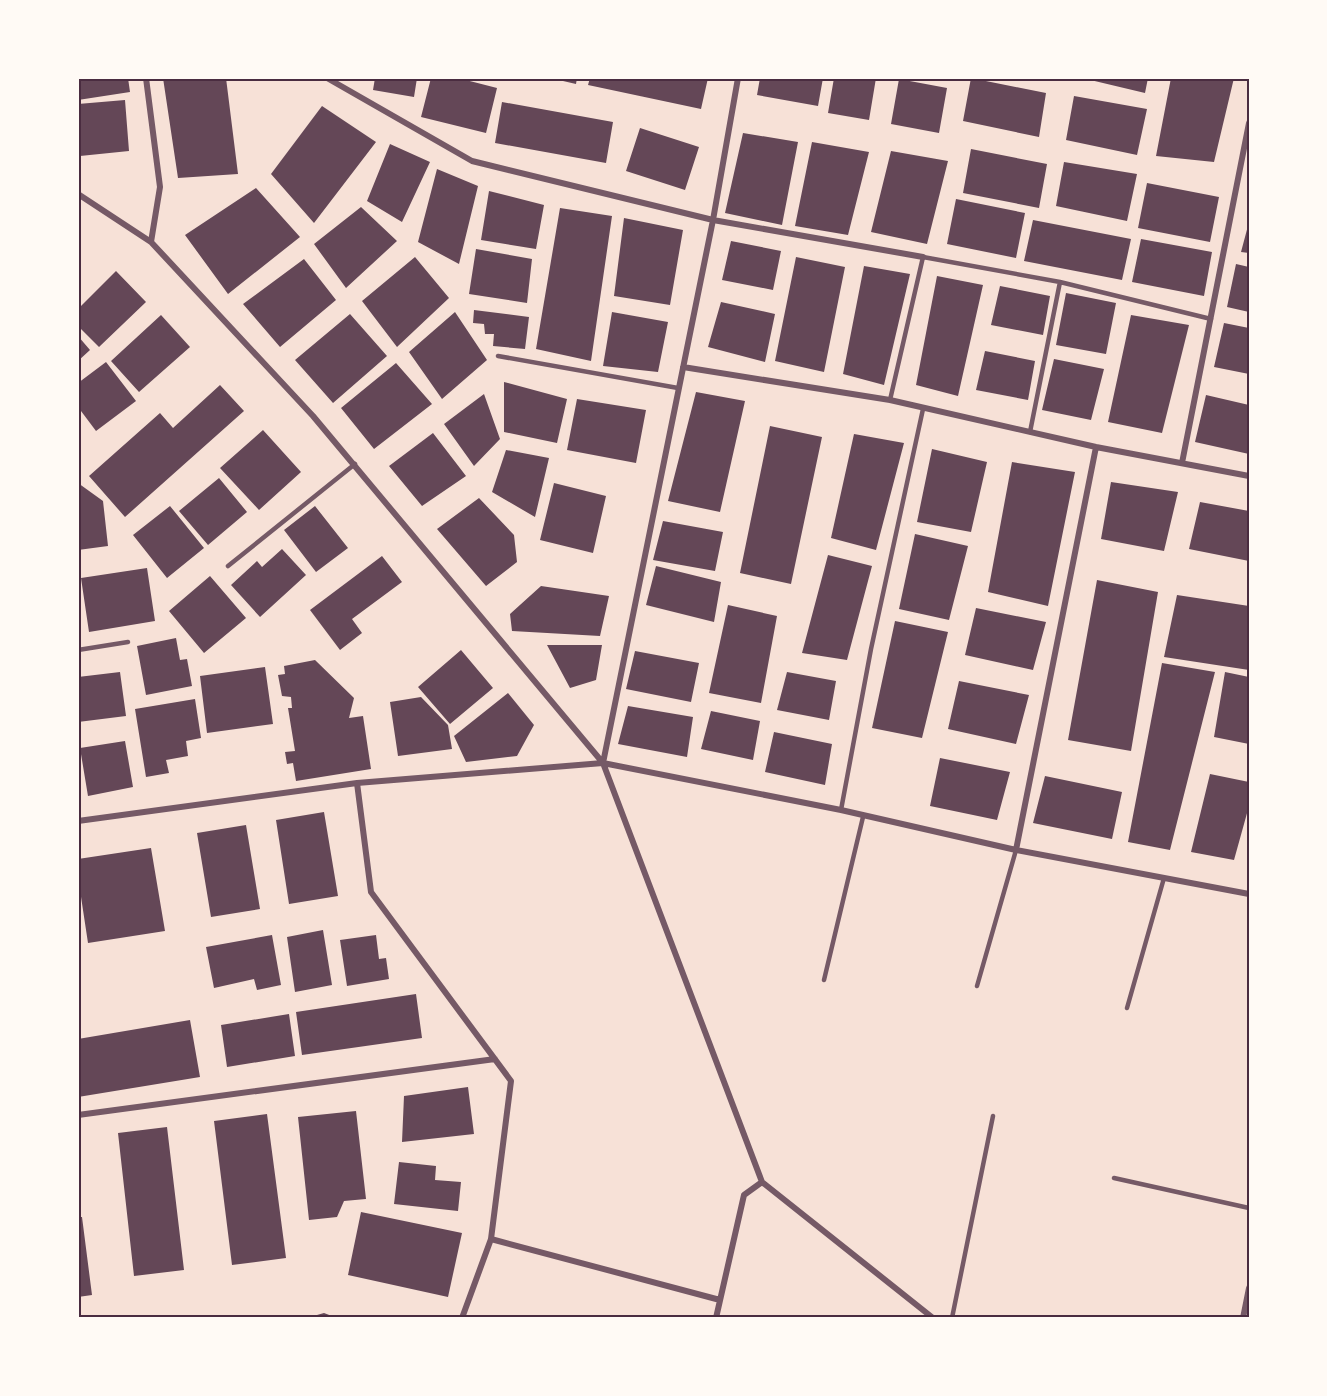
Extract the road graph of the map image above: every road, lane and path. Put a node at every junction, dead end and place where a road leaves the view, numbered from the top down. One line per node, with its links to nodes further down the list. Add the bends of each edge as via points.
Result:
1 (146, 78): 7 (street, via 160,187)
2 (327, 78): 6 (street, via 472,161)
3 (738, 78): 6 (street)
4 (1249, 123): 10 (street)
5 (78, 194): 7 (street)
6 (713, 220): 8 (street); 12 (street)
7 (151, 242): 18 (street)
8 (923, 257): 9 (lane); 14 (lane)
9 (1060, 282): 10 (lane); 16 (lane)
10 (1211, 319): 19 (street)
11 (498, 356): 13 (lane)
12 (683, 367): 13 (street); 14 (street)
13 (678, 388): 24 (street)
14 (890, 400): 15 (street)
15 (923, 409): 16 (street); 26 (lane)
16 (1030, 432): 17 (street)
17 (1096, 447): 19 (street); 29 (street)
18 (355, 464): 21 (lane); 24 (street)
19 (1182, 464): 20 (street)
20 (1249, 476)
21 (228, 566)
22 (128, 642): 23 (lane)
23 (78, 650)
24 (603, 763): 25 (street); 26 (street); 39 (street)
25 (357, 783): 28 (street); 35 (street, via 371,892)
26 (841, 810): 27 (street)
27 (864, 817): 29 (street); 32 (lane)
28 (78, 821)
29 (1016, 850): 30 (street); 33 (lane)
30 (1164, 878): 31 (street); 34 (lane)
31 (1249, 894)
32 (824, 980)
33 (977, 986)
34 (1127, 1008)
35 (495, 1059): 36 (street); 41 (street, via 511,1081)
36 (78, 1115)
37 (993, 1116): 47 (lane)
38 (1114, 1178): 40 (lane)
39 (762, 1182): 43 (street, via 744,1194); 46 (street)
40 (1249, 1208)
41 (491, 1239): 43 (street); 44 (street)
42 (1249, 1288): 48 (street)
43 (720, 1300): 45 (street)
44 (462, 1318)
45 (716, 1318)
46 (933, 1318)
47 (952, 1318)
48 (1243, 1318)

